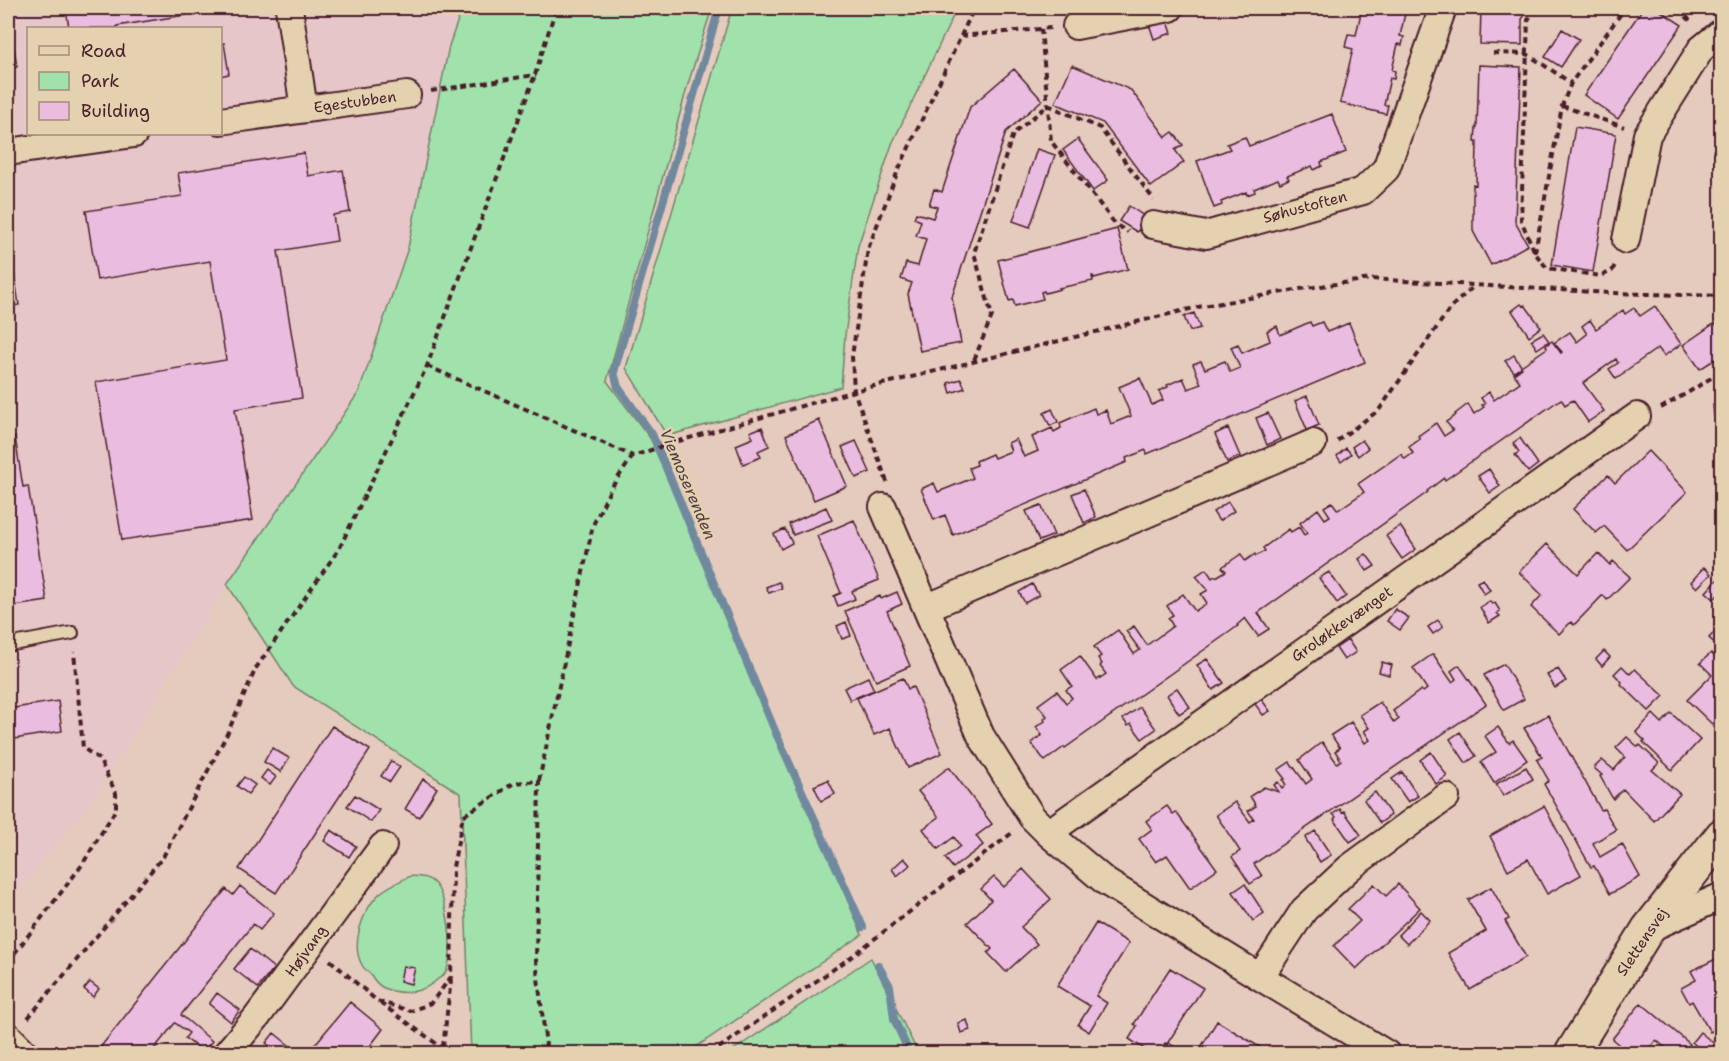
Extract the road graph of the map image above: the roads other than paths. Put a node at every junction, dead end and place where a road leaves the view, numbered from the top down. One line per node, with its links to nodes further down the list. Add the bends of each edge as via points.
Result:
1 (289, 8): 7 (street, Egestubben)
2 (1170, 8): 4 (street)
3 (1443, 8): 11 (street, Søhustoften, via 1386,169 1363,191 1206,234)
4 (1076, 26)
5 (1722, 32): 12 (street, via 1701,50 1647,135)
6 (407, 94): 7 (street, Egestubben)
7 (304, 109): 8 (street, Egestubben)
8 (222, 121)
9 (127, 135): 10 (street)
10 (8, 152)
11 (1153, 225)
12 (1626, 240)
13 (1637, 416): 20 (street, Groløkkevænget)
14 (1313, 443): 16 (street)
15 (883, 507): 16 (street)
16 (928, 607): 20 (street, via 981,736)
17 (72, 633): 18 (lane)
18 (8, 645)
19 (1446, 797): 25 (street, via 1349,868 1304,910)
20 (1040, 825): 25 (street, via 1107,882)
21 (1722, 835): 24 (street, Slettensvej)
22 (383, 846): 26 (street, Højvang)
23 (1722, 896): 24 (street)
24 (1648, 929): 28 (street, Slettensvej)
25 (1260, 977): 27 (street)
26 (226, 1053)
27 (1387, 1053)
28 (1571, 1053)

